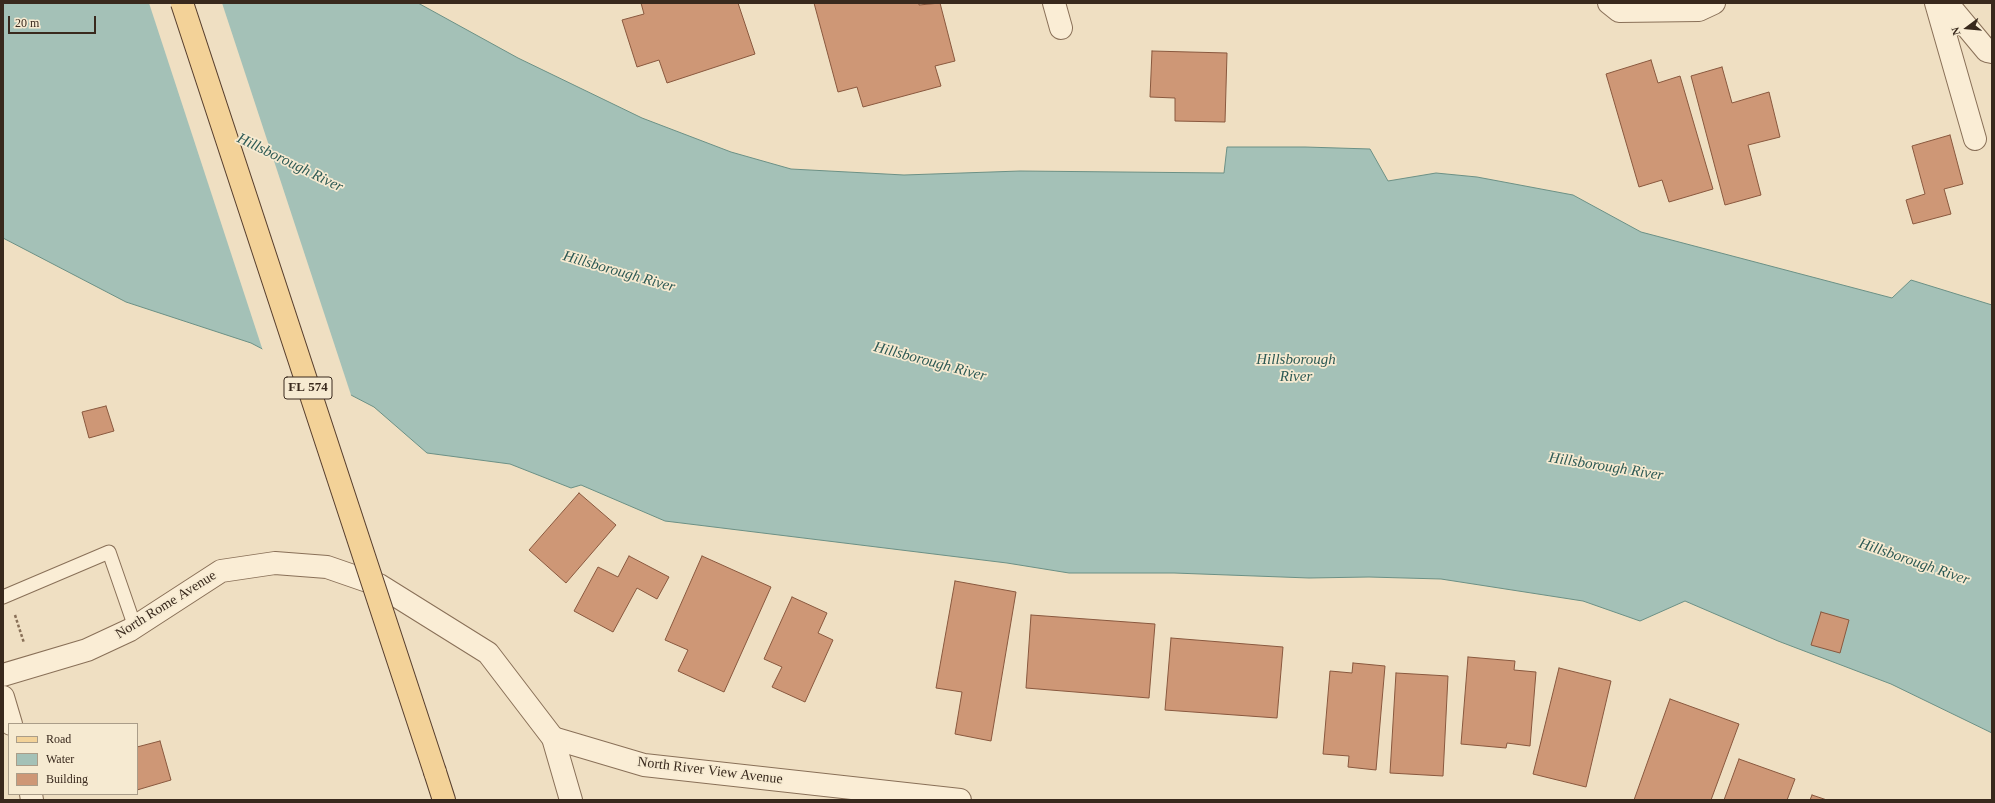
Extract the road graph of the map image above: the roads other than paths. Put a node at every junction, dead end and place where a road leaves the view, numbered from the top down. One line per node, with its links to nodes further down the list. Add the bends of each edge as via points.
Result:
1 (182, 3): 16 (main road, FL 574, bridge)
2 (1054, 3): 7 (street)
3 (1609, 3): 4 (street, via 1619,11 1699,10)
4 (1714, 3)
5 (1936, 3): 9 (street)
6 (1947, 3): 8 (street, via 1986,51)
7 (1061, 28)
8 (1992, 52)
9 (1975, 139)
10 (3, 597): 11 (lane, via 110,552)
11 (135, 627): 12 (street, North Rome Avenue, via 87,650); 15 (street, North Rome Avenue, via 221,571 275,563 327,567 379,585 488,653)
12 (3, 675)
13 (3, 697): 14 (street)
14 (11, 723)
15 (553, 738): 17 (street); 18 (street, North River View Avenue, via 644,765)
16 (444, 800)
17 (571, 800)
18 (960, 800)

